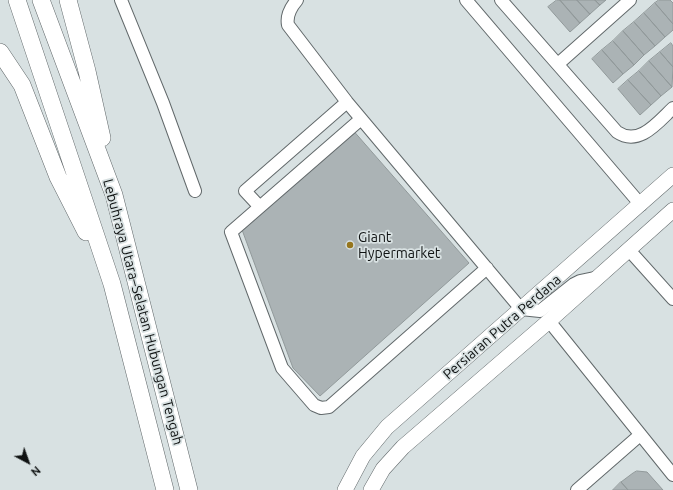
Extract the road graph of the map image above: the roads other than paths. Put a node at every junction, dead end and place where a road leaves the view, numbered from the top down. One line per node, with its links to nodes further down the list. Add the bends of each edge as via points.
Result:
1 (17, 0): 23 (highway, Lebuhraya Utara–Selatan Hubungan Tengah)
2 (41, 0): 16 (highway, Lebuhraya Utara–Selatan Hubungan Tengah)
3 (68, 0): 16 (highway, via 87,71)
4 (121, 0): 15 (street)
5 (298, 0): 11 (street, via 287,18 288,25)
6 (466, 0): 17 (street)
7 (501, 0): 10 (street)
8 (630, 0): 10 (street)
9 (0, 52): 23 (highway, via 22,85 58,177)
10 (558, 64): 12 (street, via 622,136 644,134)
11 (347, 102): 13 (street); 18 (street, via 245,191)
12 (673, 108)
13 (361, 119): 18 (street); 21 (street)
14 (673, 175): 17 (main road, Persiaran Putra Perdana)
15 (195, 191)
16 (114, 195): 30 (highway, Lebuhraya Utara–Selatan Hubungan Tengah)
17 (641, 204): 25 (main road, Persiaran Putra Perdana)
18 (259, 206): 21 (street, via 233,229 232,236 282,368 314,405 321,408 329,407)
19 (673, 210): 20 (main road, Persiaran Putra Perdana)
20 (629, 250): 22 (main road, Persiaran Putra Perdana); 24 (street)
21 (487, 268): 25 (street)
22 (599, 277): 25 (street, via 574,284 540,311); 26 (main road, Persiaran Putra Perdana)
23 (112, 284): 29 (highway, Lebuhraya Utara–Selatan Hubungan Tengah)
24 (673, 299)
25 (521, 309): 31 (main road, Persiaran Putra Perdana, via 387,427 363,456)
26 (549, 321): 27 (street); 32 (main road, Persiaran Putra Perdana, via 403,447 384,469)
27 (640, 434): 28 (street); 33 (street)
28 (673, 475)
29 (165, 490)
30 (190, 490)
31 (345, 490)
32 (371, 490)
33 (577, 490)

